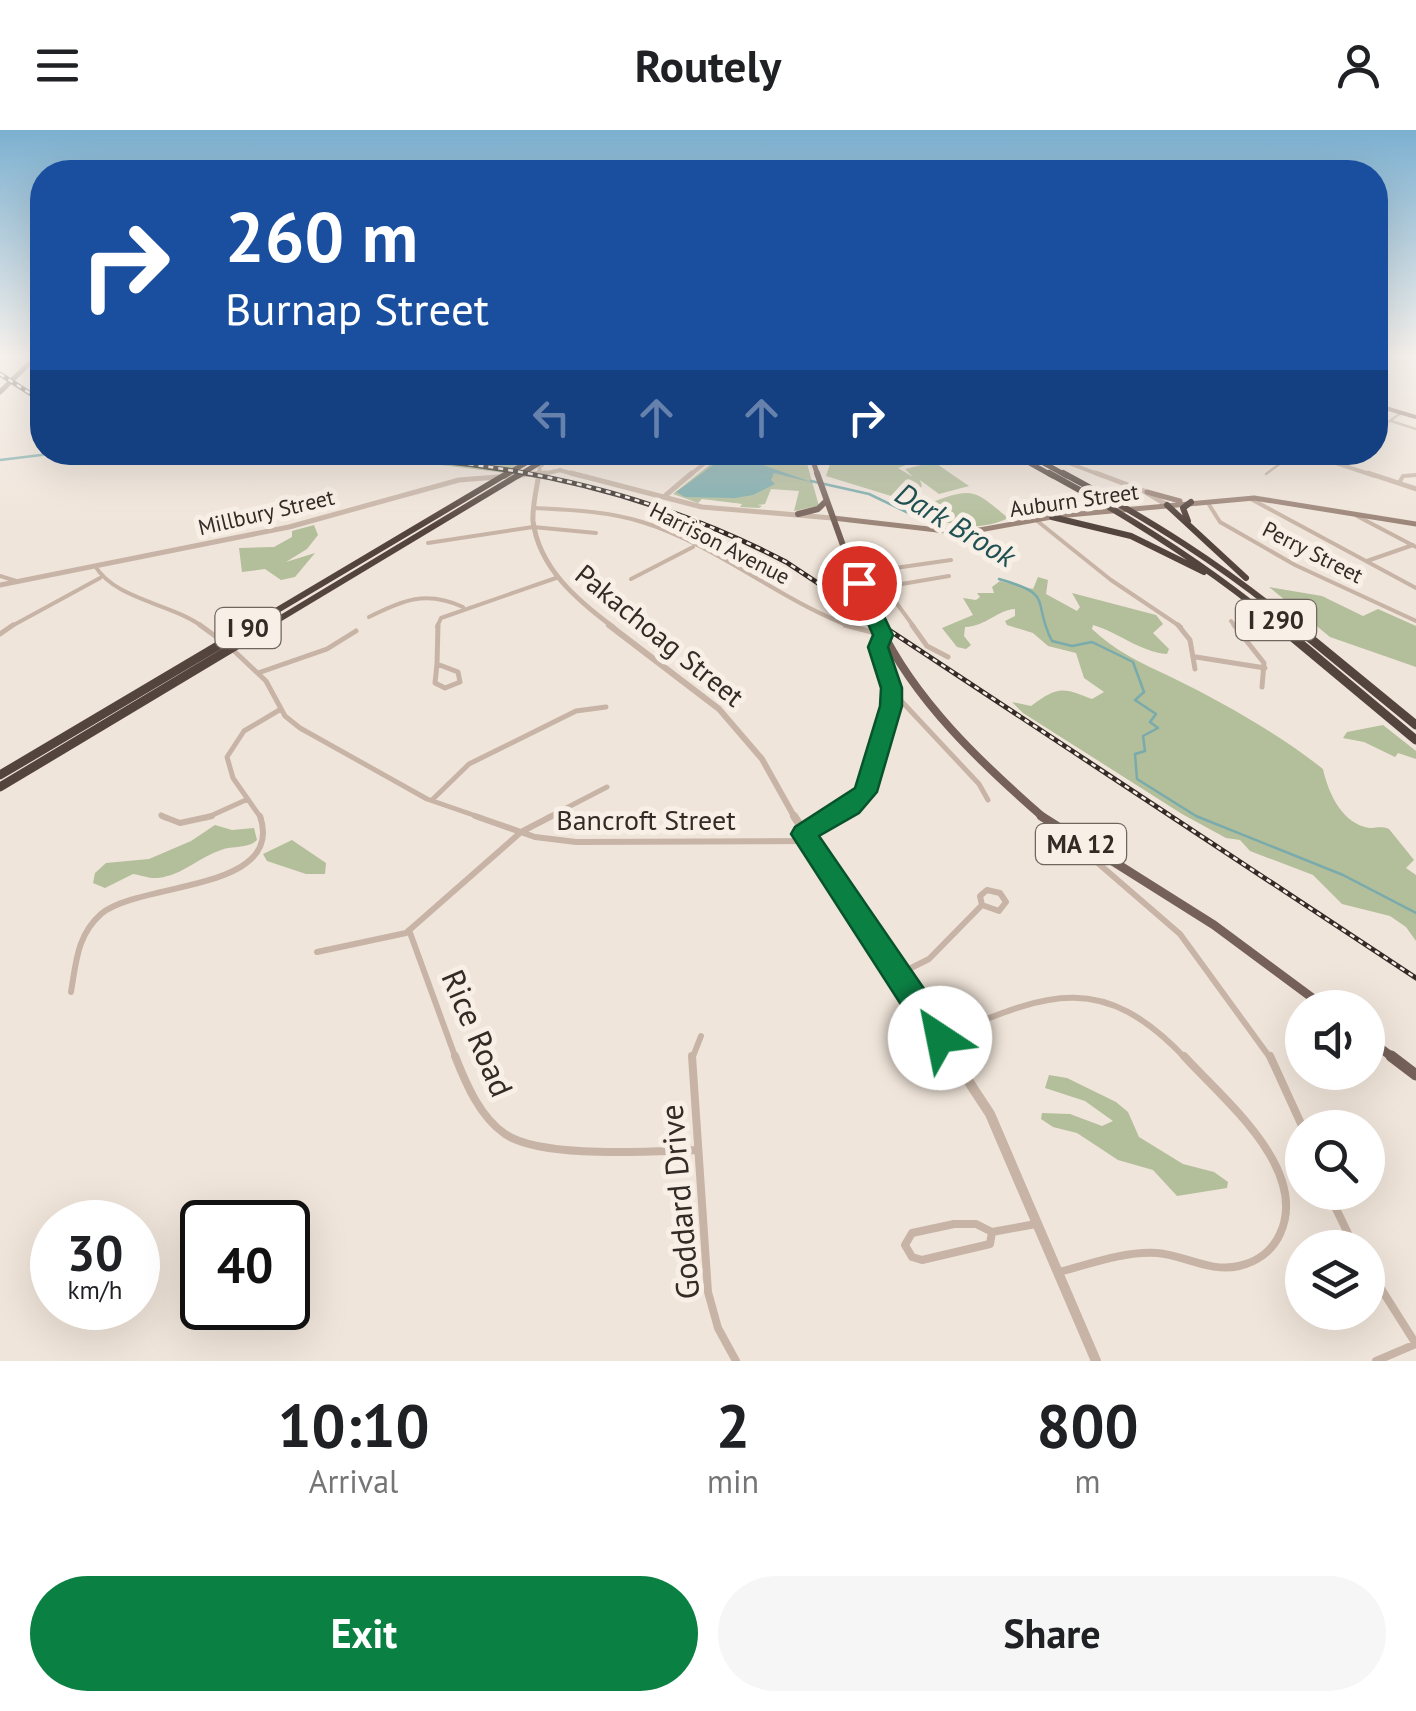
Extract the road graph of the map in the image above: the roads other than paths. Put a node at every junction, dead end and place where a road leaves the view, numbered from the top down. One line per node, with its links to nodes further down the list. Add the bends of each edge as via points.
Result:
1 (1396, 411): 2 (main road)
2 (1401, 413): 3 (main road); 4 (street)
3 (1416, 417)
4 (1391, 420): 5 (street); 6 (street)
5 (1388, 422)
6 (1416, 428)
7 (529, 465): 22 (highway, I 90)
8 (540, 465): 18 (street, Pakachoag Street)
9 (543, 465): 17 (street, Auburn Street)
10 (702, 465): 28 (street)
11 (815, 465): 30 (main road, MA 12)
12 (1034, 465): 72 (highway, I 290, via 1228,582)
13 (1048, 465): 33 (highway, I 290)
14 (1069, 465): 24 (street)
15 (1280, 465): 19 (street)
16 (1341, 465): 25 (street)
17 (560, 470): 18 (street); 28 (street, Auburn Street)
18 (538, 473): 21 (street, Millbury Street); 23 (street, Pakachoag Street)
19 (1266, 474)
20 (1416, 475): 25 (street, via 1403,476)
21 (522, 478): 23 (street); 53 (street, Millbury Street, via 460,480 296,525)
22 (500, 482): 85 (highway, I 90); 86 (highway, I 90)
23 (536, 484): 35 (street, Pakachoag Street)
24 (1124, 484): 27 (street); 34 (street)
25 (1399, 484): 26 (street)
26 (1416, 489)
27 (1147, 492): 32 (main road); 34 (street)
28 (664, 496): 38 (street, Auburn Street, via 716,509)
29 (1249, 498): 31 (main road, Auburn Street); 36 (main road, Auburn Street); 51 (street)
30 (826, 501): 38 (main road); 40 (main road, MA 12)
31 (1206, 501): 32 (main road, Auburn Street); 66 (street, Perry Street, via 1222,523 1295,565)
32 (1191, 502): 34 (main road, Auburn Street); 44 (highway, via 1183,513)
33 (1121, 504): 68 (highway, I 290, via 1230,572)
34 (1165, 505): 37 (main road, Auburn Street); 44 (highway)
35 (534, 508): 43 (street, Pakachoag Street); 48 (street, Harrison Avenue, via 632,519)
36 (1350, 512): 42 (main road, Auburn Street); 49 (street)
37 (1088, 513): 39 (main road, Auburn Street); 46 (highway)
38 (798, 514): 40 (street, Auburn Street)
39 (1052, 517): 41 (main road, Auburn Street); 46 (highway)
40 (832, 518): 41 (main road, Auburn Street, via 930,532 975,532); 52 (main road, MA 12)
41 (1036, 520): 74 (street, via 1120,587 1166,612)
42 (1415, 524)
43 (534, 527): 45 (street); 47 (street); 58 (street, Pakachoag Street)
44 (1196, 531): 68 (highway)
45 (596, 533)
46 (1125, 536): 72 (highway, via 1203,571)
47 (428, 543)
48 (692, 546): 59 (street); 70 (street, Harrison Avenue, via 802,604)
49 (1415, 546): 51 (street)
50 (950, 560): 54 (street)
51 (1366, 561): 63 (street)
52 (849, 562): 54 (street, via 866,562); 70 (main road, MA 12)
53 (95, 566): 57 (street); 60 (street, Millbury Street)
54 (874, 571): 62 (street)
55 (0, 576): 60 (street)
56 (949, 576): 62 (street)
57 (100, 578): 71 (street); 78 (street, Bancroft Street, via 188,616)
58 (556, 578): 64 (street); 94 (street, Pakachoag Street, via 729,719 762,759)
59 (631, 580)
60 (17, 582): 61 (street, Millbury Street)
61 (0, 585)
62 (884, 588): 73 (street, via 927,646)
63 (1416, 588)
64 (463, 608): 65 (street, via 423,594); 75 (street, via 437,624)
65 (370, 617)
66 (1416, 621)
67 (1231, 622): 76 (street)
68 (1294, 622): 83 (highway, I 290)
69 (356, 631): 78 (street)
70 (882, 633): 80 (street, via 878,647); 92 (main road, MA 12, via 902,671 960,740)
71 (0, 634)
72 (1300, 640): 84 (highway, I 290)
73 (948, 656)
74 (1196, 657): 76 (street); 77 (street)
75 (438, 664): 75 (street, via 437,686 460,682 458,672)
76 (1266, 668): 79 (street)
77 (1195, 669)
78 (258, 673): 82 (street, Bancroft Street)
79 (1262, 687)
80 (891, 690): 89 (street); 94 (street, via 868,789)
81 (606, 707): 90 (street, via 576,711 468,764)
82 (281, 709): 88 (street, via 229,750 228,772); 90 (street, Bancroft Street, via 303,730)
83 (1416, 724)
84 (1416, 740)
85 (0, 775)
86 (0, 786)
87 (607, 787): 93 (street)
88 (248, 799): 91 (street, via 188,823); 100 (street, via 264,832 250,860 204,882 140,893 105,910 81,941)
89 (988, 800)
90 (432, 801): 93 (street, Bancroft Street)
91 (161, 815)
92 (1060, 830): 99 (main road, MA 12, via 1214,925); 105 (street, via 1186,941 1266,1048)
93 (520, 832): 94 (street, Bancroft Street, via 565,841); 96 (street)
94 (806, 837): 98 (street, Pakachoag Street)
95 (982, 905): 95 (street, via 980,894 989,890 1006,902 995,912); 98 (street, via 961,918 930,958)
96 (409, 930): 97 (street); 106 (street, Rice Road, via 468,1089 503,1133 546,1146)
97 (317, 952)
98 (898, 975): 102 (street, Pakachoag Street)
99 (1302, 990)
100 (72, 992)
101 (702, 1036): 106 (street, Goddard Drive, via 692,1057)
102 (940, 1038): 107 (street, Pakachoag Street, via 990,1114); 109 (street, via 1053,996 1123,1011 1178,1050 1255,1134 1281,1176 1285,1224 1276,1243 1250,1264 1219,1268 1150,1254)
103 (1385, 1051): 104 (main road)
104 (1416, 1075)
105 (1295, 1110)
106 (698, 1150): 112 (street, Goddard Drive, via 708,1292)
107 (1039, 1224): 108 (street); 109 (street, Pakachoag Street)
108 (992, 1232): 108 (street, via 990,1244 922,1260 905,1244 912,1233 972,1223)
109 (1059, 1272): 113 (street, Pakachoag Street)
110 (1385, 1295): 111 (street)
111 (1416, 1344): 114 (street)
112 (736, 1361)
113 (1096, 1361)
114 (1376, 1361)

